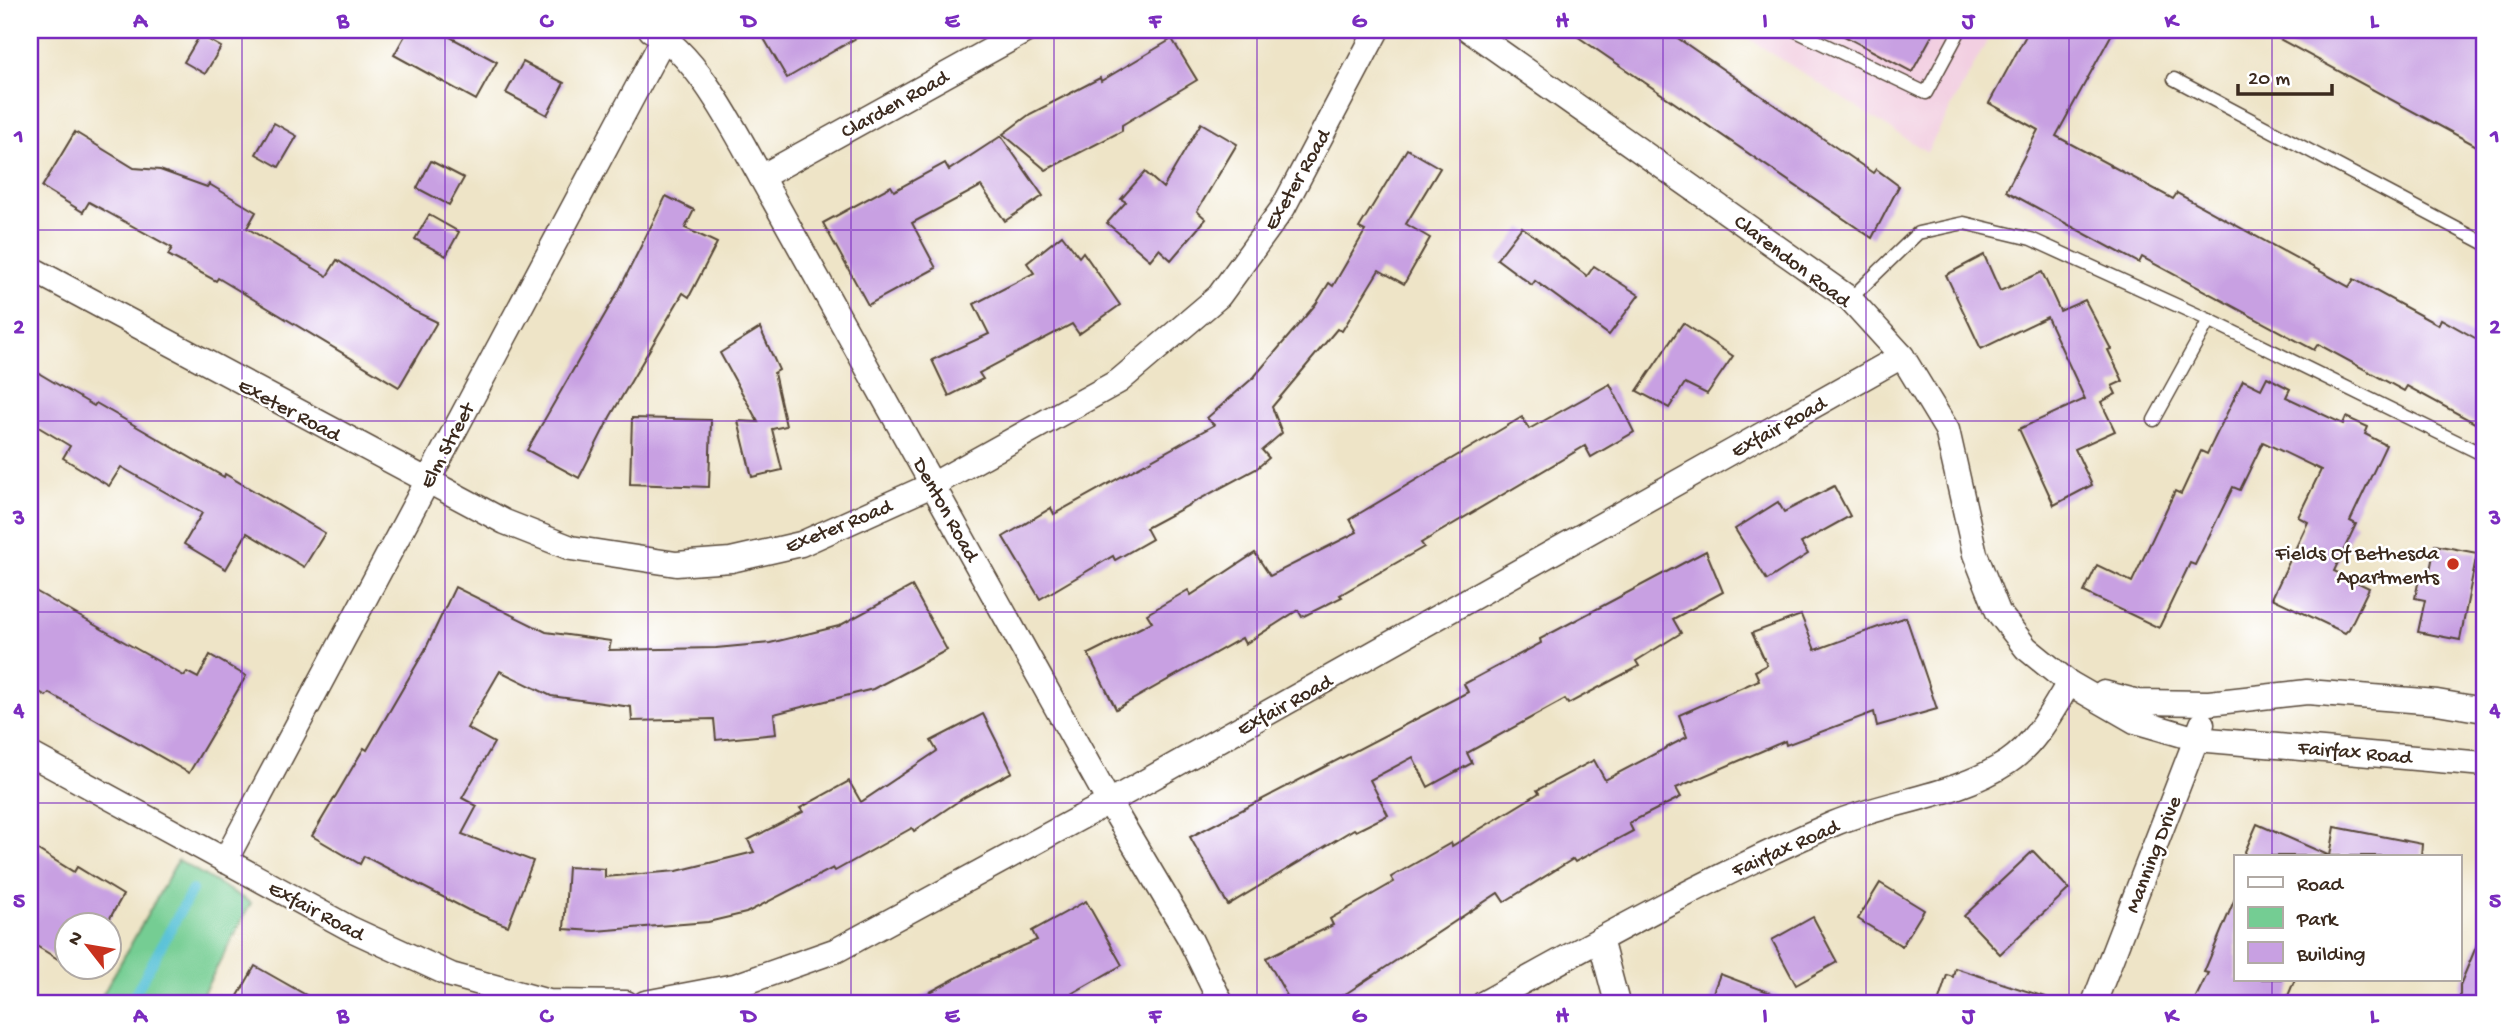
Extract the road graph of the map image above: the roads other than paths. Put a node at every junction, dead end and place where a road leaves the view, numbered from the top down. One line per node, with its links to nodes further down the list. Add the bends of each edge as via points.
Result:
1 (1027, 30): 8 (street, Clarden Road)
2 (1377, 30): 17 (street, Exeter Road, via 1283,208 1219,296 1119,381)
3 (1469, 30): 11 (street, Clarendon Road)
4 (1794, 30): 5 (lane, via 1926,93)
5 (1960, 30)
6 (662, 32): 8 (street, Denton Road, via 709,88); 16 (street, Elm Street)
7 (2174, 79): 9 (lane)
8 (761, 177): 17 (street, Denton Road)
9 (2484, 243)
10 (30, 268): 16 (street, Exeter Road)
11 (1850, 299): 12 (lane, via 1918,233 1964,223 2031,239); 13 (street, Clarendon Road)
12 (2209, 320): 14 (lane); 15 (lane)
13 (1902, 356): 18 (street, Clarendon Road, via 1947,430 1975,554 1998,612 2026,649); 24 (street, Exfair Road)
14 (2154, 420)
15 (2484, 455)
16 (426, 482): 17 (street, Exeter Road, via 505,522 571,548 676,564 731,560 801,544); 25 (street, Elm Street)
17 (934, 484): 24 (street, Denton Road)
18 (2069, 683): 19 (street, via 2139,702); 21 (street, Fairfax Road, via 2135,721); 26 (street, Fairfax Road, via 2038,733 2010,761 1971,784 1836,823)
19 (2209, 703): 20 (street, via 2307,692); 21 (street, Manning Drive)
20 (2484, 710)
21 (2197, 739): 23 (street, Fairfax Road); 32 (street, Manning Drive)
22 (30, 754): 25 (street, Exfair Road)
23 (2484, 764)
24 (1109, 802): 28 (street, Exfair Road, via 837,950 735,986); 29 (street, Denton Road, via 1189,937)
25 (225, 861): 27 (street, Exfair Road, via 351,929 451,975 549,1002)
26 (1600, 939): 30 (street, Fairfax Road); 31 (street)
27 (626, 1003)
28 (645, 1003)
29 (1222, 1003)
30 (1483, 1003)
31 (1617, 1003)
32 (2094, 1003)

